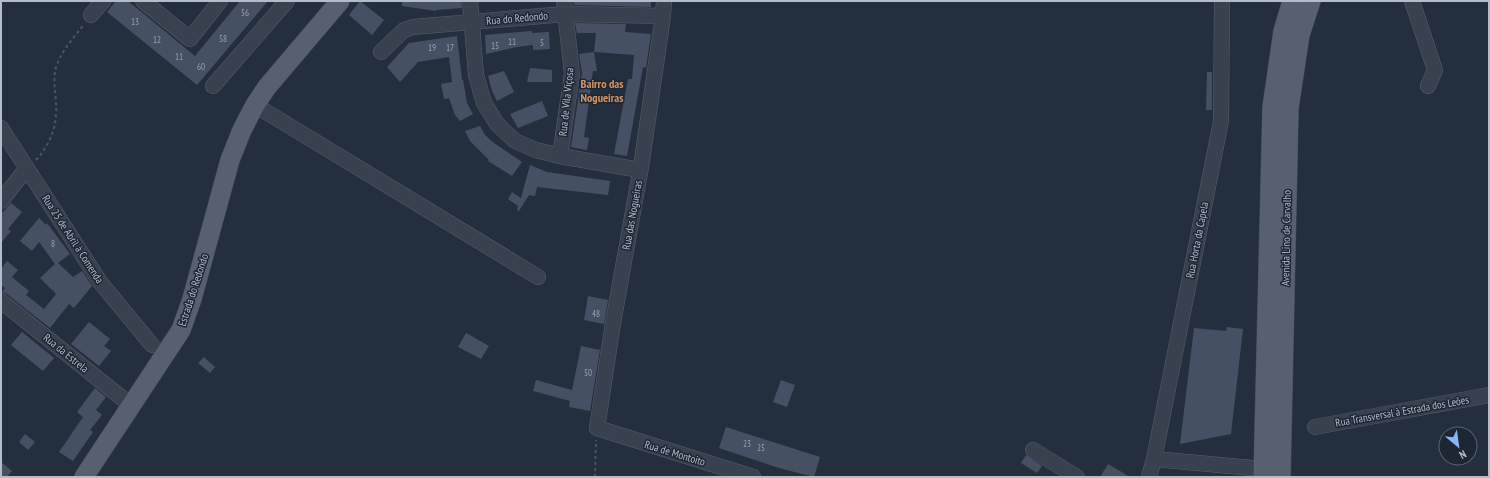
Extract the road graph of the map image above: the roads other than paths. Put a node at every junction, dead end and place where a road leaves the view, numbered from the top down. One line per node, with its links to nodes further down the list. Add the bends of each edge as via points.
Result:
1 (103, 1): 13 (street)
2 (220, 1): 11 (street, via 190,39)
3 (287, 1): 17 (street)
4 (340, 1): 19 (main road, Estrada do Redondo, via 267,87)
5 (470, 1): 15 (street)
6 (664, 1): 14 (street, Rua das Nogueiras)
7 (1222, 1): 33 (street, Rua Horta da Capela, via 1221,121)
8 (1292, 1): 34 (main road, Avenida Lino de Carvalho, via 1282,31 1272,107)
9 (1311, 1): 39 (main road, Avenida Lino de Carvalho, via 1300,35 1289,108)
10 (1412, 1): 18 (street, via 1435,70)
11 (153, 4)
12 (564, 8): 14 (street, Rua do Redondo); 15 (street, Rua do Redondo); 21 (street, Rua de Vila Viçosa, via 572,74)
13 (91, 15)
14 (663, 16): 23 (street, Rua das Nogueiras)
15 (472, 22): 16 (street, Rua do Redondo, via 413,27 404,30); 21 (street, via 476,75 484,103 496,124 515,141)
16 (380, 52)
17 (213, 86)
18 (1428, 86)
19 (255, 105): 25 (street); 29 (main road, Estrada do Redondo, via 230,160 187,315)
20 (1, 128): 22 (street, Rua 25 de Abril à Comenda)
21 (560, 156): 23 (street)
22 (26, 169): 24 (street); 27 (street, Rua 25 de Abril à Comenda, via 100,282)
23 (640, 170): 31 (street, Rua das Nogueiras)
24 (1, 201)
25 (538, 277)
26 (1, 301): 29 (street, Rua da Estrela)
27 (152, 345)
28 (1489, 396): 30 (street, Rua Transversal à Estrada dos Leões)
29 (132, 406): 35 (main road, Estrada do Redondo)
30 (1315, 427)
31 (597, 428): 36 (street, Rua de Montoito)
32 (1032, 450): 37 (street)
33 (1154, 459): 34 (street); 38 (street, Rua Horta da Capela)
34 (1263, 473)
35 (84, 477)
36 (753, 477)
37 (1077, 477)
38 (1149, 477)
39 (1281, 477)

